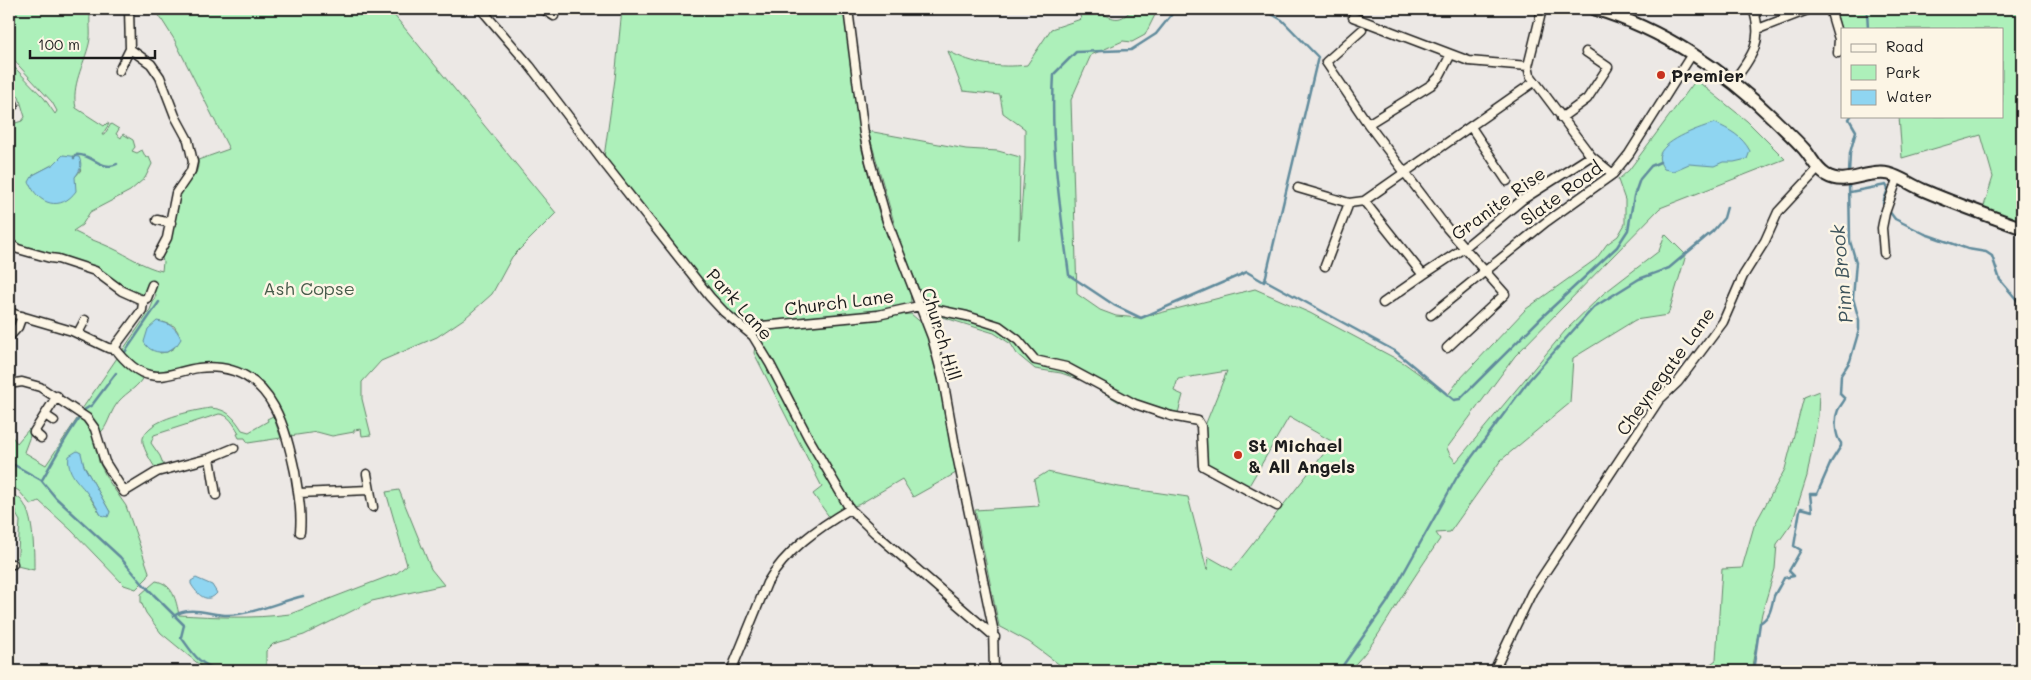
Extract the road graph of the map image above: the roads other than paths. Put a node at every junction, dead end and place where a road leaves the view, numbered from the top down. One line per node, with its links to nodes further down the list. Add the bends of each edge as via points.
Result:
1 (129, 9): 14 (street)
2 (481, 9): 55 (street, Park Lane, via 530,66 700,284 724,312)
3 (544, 9): 10 (street)
4 (848, 9): 50 (street, Church Hill, via 870,161 887,221)
5 (1542, 9): 19 (street)
6 (1595, 9): 17 (street, via 1630,21)
7 (1753, 9): 12 (street)
8 (1810, 9): 12 (street)
9 (1830, 9): 16 (street, via 1839,39)
10 (554, 16)
11 (1352, 17): 19 (street, via 1469,60)
12 (1758, 29): 22 (street, via 1753,53)
13 (1362, 30): 26 (street, via 1326,62)
14 (130, 50): 20 (street); 38 (street, via 156,71 190,146 193,164 176,193)
15 (1586, 52): 25 (street, via 1608,67 1587,99)
16 (1838, 53)
17 (1692, 54): 22 (street); 31 (street, Slate Road)
18 (1448, 58): 26 (street, via 1439,78 1431,85)
19 (1528, 66): 21 (street)
20 (119, 71)
21 (1534, 82): 25 (street); 27 (street)
22 (1732, 82): 29 (street, via 1805,150)
23 (9, 96): 24 (street)
24 (14, 105)
25 (1561, 118): 28 (street)
26 (1368, 124): 30 (street)
27 (1471, 127): 30 (street); 33 (street)
28 (1591, 156): 31 (street); 41 (street, Granite Rise, via 1522,200)
29 (1818, 169): 32 (street, via 1835,179 1876,173); 78 (street, Cheynegate Lane, via 1778,212 1765,241 1743,276 1723,322 1678,382 1659,400 1532,592)
30 (1406, 173): 35 (street); 41 (street)
31 (1613, 174): 45 (street, Slate Road)
32 (1898, 177): 39 (street); 42 (street, via 1882,228)
33 (1508, 181)
34 (1298, 188): 36 (street)
35 (1364, 201): 36 (street); 46 (street)
36 (1348, 202): 44 (street)
37 (157, 220): 38 (street)
38 (171, 223): 43 (street)
39 (2022, 228)
40 (9, 243): 48 (street, via 18,249 95,271 122,291)
41 (1464, 248): 45 (street); 46 (street, Granite Rise)
42 (1884, 253)
43 (158, 255)
44 (1326, 266)
45 (1484, 270): 52 (street, Slate Road); 59 (street, via 1505,294)
46 (1423, 275): 49 (street, Granite Rise)
47 (152, 286): 48 (street, via 147,298)
48 (142, 300): 58 (street, via 142,310)
49 (1383, 303)
50 (919, 306): 55 (street, Church Lane, via 878,315); 72 (street, Church Lane, via 999,326 1018,340 1035,360 1066,367 1135,404 1198,422 1204,466); 75 (street, Church Hill, via 932,337 942,379)
51 (9, 310): 53 (street)
52 (1431, 315)
53 (22, 316): 56 (street); 57 (street)
54 (85, 320): 56 (street)
55 (746, 330): 73 (street, Park Lane, via 762,350)
56 (78, 333): 58 (street, via 108,348)
57 (9, 337)
58 (115, 348): 69 (street, via 136,369 154,377 221,368 252,381 269,398 281,418)
59 (1447, 348)
60 (9, 384): 61 (street, via 25,382)
61 (56, 396): 62 (street); 66 (street, via 87,418 95,429 105,462 124,492 157,472)
62 (45, 415): 63 (street); 64 (street, via 33,426 35,434)
63 (54, 421)
64 (41, 438)
65 (234, 448): 66 (street)
66 (210, 458): 70 (street)
67 (366, 474): 68 (street)
68 (369, 490): 69 (street); 71 (street)
69 (299, 493): 74 (street)
70 (216, 496)
71 (373, 506)
72 (1278, 506)
73 (850, 509): 75 (street, Park Lane); 76 (street, via 814,533 773,572)
74 (300, 532)
75 (995, 637): 77 (street, Church Hill)
76 (731, 671)
77 (994, 671)
78 (1494, 671)

